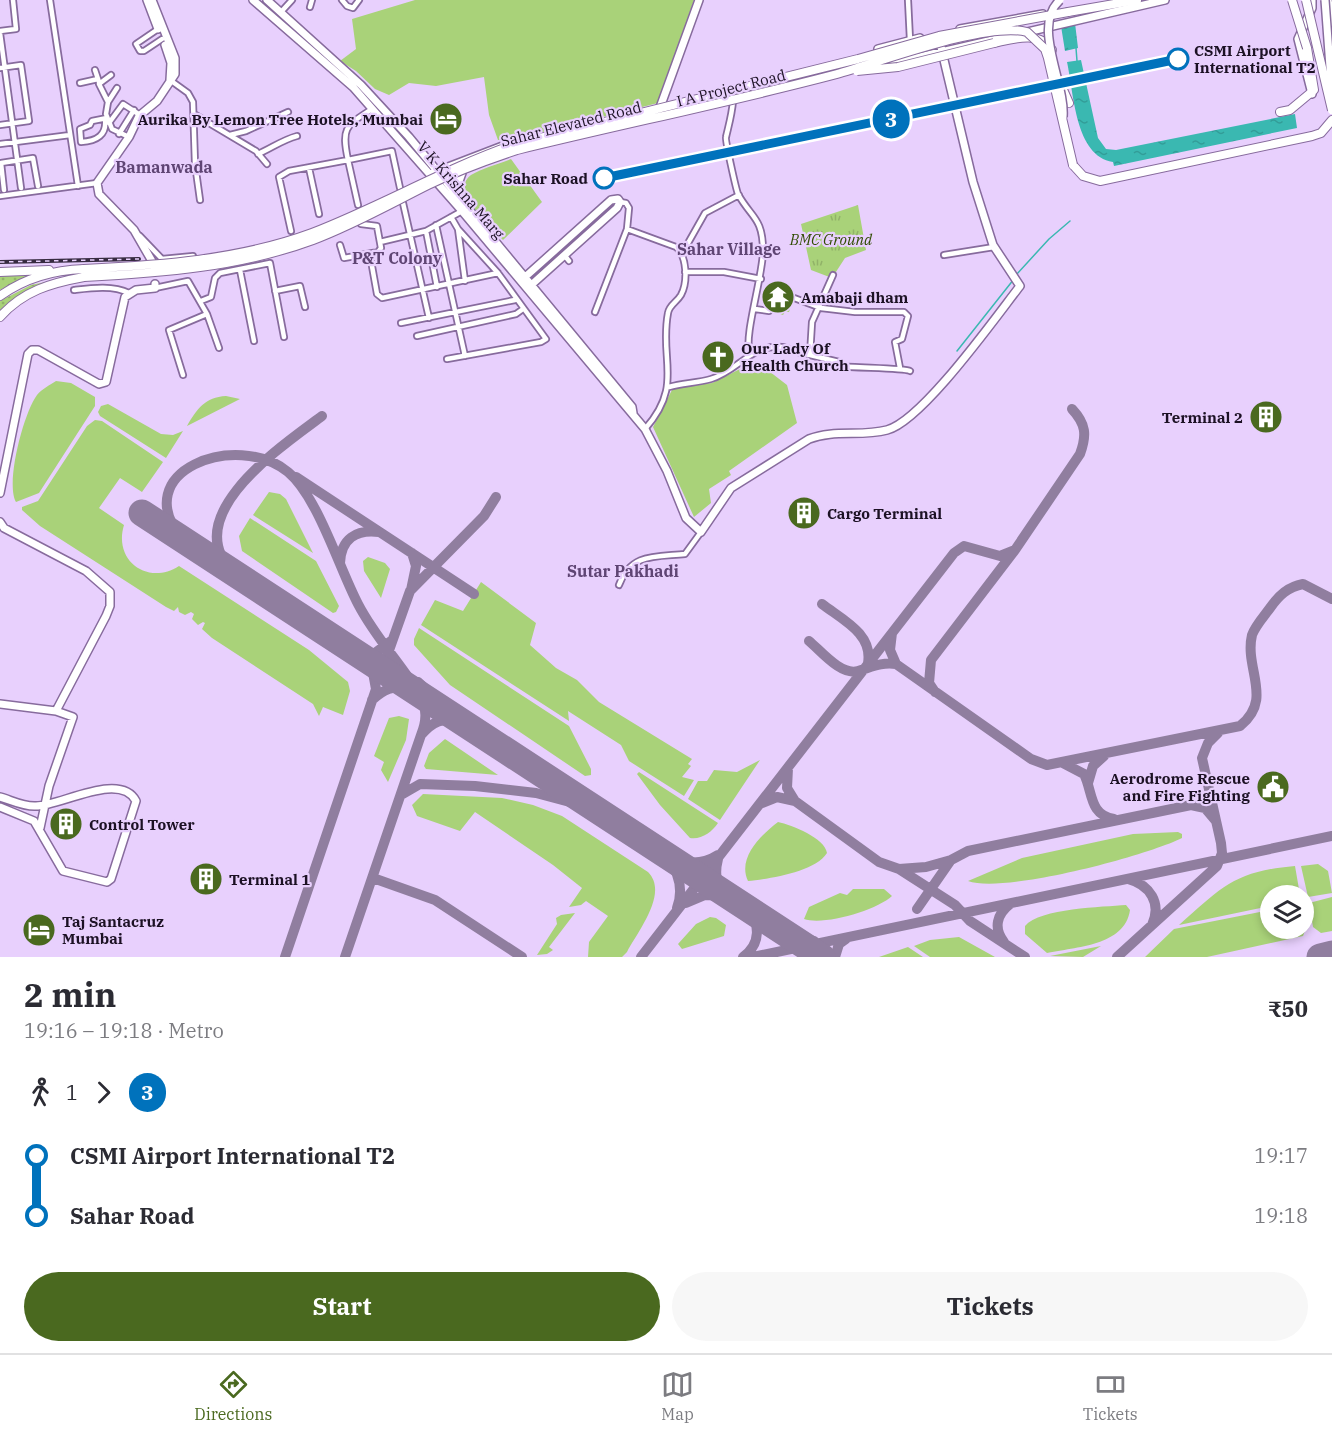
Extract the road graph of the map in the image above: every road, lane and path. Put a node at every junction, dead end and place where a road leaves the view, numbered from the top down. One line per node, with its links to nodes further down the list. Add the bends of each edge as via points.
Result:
1 (13, 0): 23 (street, via 16,29)
2 (50, 0): 56 (street)
3 (253, 0): 35 (street, V K Krishna Marg)
4 (267, 0): 21 (street, V K Krishna Marg)
5 (292, 0): 21 (street)
6 (312, 0): 20 (street)
7 (342, 0): 8 (street, via 350,8 357,6)
8 (358, 0)
9 (699, 0): 42 (street)
10 (908, 0): 26 (street)
11 (1060, 0): 49 (street, bridge, via 1050,15 1048,36 1064,103)
12 (1119, 0): 24 (street)
13 (1137, 0): 110 (main road, Sahar Elevated Road, bridge, via 939,36 516,144 476,157 311,233 229,256)
14 (1166, 0): 27 (street, I A Project Road)
15 (1292, 0): 38 (main road, bridge, via 1314,85)
16 (1306, 0): 44 (main road, bridge)
17 (1312, 0): 38 (street, via 1298,39)
18 (1326, 0): 22 (street); 37 (street, bridge)
19 (150, 1): 25 (street)
20 (310, 7)
21 (280, 12): 35 (street, V K Krishna Marg)
22 (1332, 23)
23 (0, 32): 28 (street)
24 (938, 33): 26 (street); 27 (street)
25 (160, 34): 25 (street, via 136,44 140,51 144,51); 32 (street, via 171,63)
26 (910, 40): 42 (street, via 778,80)
27 (942, 50): 39 (street, I A Project Road); 98 (street, via 973,182)
28 (2, 68): 53 (street); 53 (street, via 21,65 28,122)
29 (96, 70): 33 (street)
30 (836, 74): 41 (main road, bridge, via 898,67 1029,37 1047,43 1054,53); 49 (main road, Sahar Elevated Road, bridge, via 937,44 990,32 1020,30 1044,49); 110 (main road, Sahar Elevated Road, bridge, via 517,150 478,163 363,219 288,248 163,273)
31 (111, 75): 33 (street)
32 (170, 80): 45 (street, via 157,101); 48 (street, via 188,93)
33 (98, 81): 34 (street); 40 (street)
34 (80, 83)
35 (357, 87): 43 (street, V K Krishna Marg); 66 (street, V K Krishna Marg)
36 (117, 88): 40 (street)
37 (1332, 94)
38 (1309, 96): 47 (main road, via 1290,110)
39 (733, 101): 50 (street, I A Project Road); 78 (street, via 732,123 726,138)
40 (108, 102): 51 (street)
41 (1068, 103)
42 (658, 107): 50 (street); 67 (street, via 529,137)
43 (372, 109): 63 (street, via 349,124 344,132); 70 (street, V K Krishna Marg)
44 (1332, 110)
45 (137, 112): 51 (street, via 125,104); 55 (street); 59 (street)
46 (288, 112): 57 (street)
47 (1280, 112)
48 (194, 114): 57 (street); 81 (street)
49 (1063, 117): 52 (main road, Sahar Elevated Road, bridge, via 1073,165 1083,176 1100,181 1312,136 1322,133)
50 (658, 119): 69 (street, I A Project Road, via 518,152)
51 (107, 120): 51 (street, via 103,135 81,142 80,129 92,121); 55 (street)
52 (1332, 120)
53 (12, 124): 54 (street); 60 (street)
54 (0, 125)
55 (119, 134): 59 (street)
56 (70, 135): 60 (street); 74 (street)
57 (230, 135): 62 (street)
58 (297, 136): 62 (street, via 280,140)
59 (129, 137): 71 (street)
60 (15, 142): 61 (street); 64 (street)
61 (0, 144)
62 (258, 154): 65 (street)
63 (348, 160): 68 (street); 76 (street, via 392,151); 84 (street)
64 (17, 161): 73 (street, via 33,159); 75 (street); 77 (street, via 1,163)
65 (267, 164)
66 (430, 164): 67 (street); 70 (street, V K Krishna Marg)
67 (448, 166): 70 (street)
68 (309, 168): 86 (street); 93 (street, via 279,177)
69 (462, 172): 72 (street, I A Project Road); 80 (street)
70 (433, 173): 72 (street, V K Krishna Marg)
71 (97, 183): 74 (street); 92 (street, via 99,194)
72 (441, 183): 80 (street, V K Krishna Marg); 85 (street, V K Krishna Marg)
73 (38, 186)
74 (78, 186): 79 (street)
75 (21, 188)
76 (400, 188)
77 (4, 190)
78 (739, 195): 99 (street, via 705,213); 113 (street, via 761,227)
79 (0, 196)
80 (458, 197): 112 (street, V K Krishna Marg)
81 (200, 200)
82 (620, 202): 91 (street, via 630,208); 112 (street, via 611,200); 118 (street, via 567,259)
83 (404, 203): 95 (street)
84 (358, 205)
85 (462, 211): 87 (street); 104 (street, V K Krishna Marg)
86 (320, 214)
87 (451, 217): 89 (street); 90 (street)
88 (361, 224): 96 (street, via 377,226)
89 (436, 225): 94 (street); 115 (street)
90 (458, 229): 108 (street); 114 (street)
91 (627, 229): 99 (street); 130 (street)
92 (134, 230): 102 (street, via 162,259); 103 (street)
93 (291, 231)
94 (426, 231): 95 (street); 117 (street)
95 (412, 235): 96 (street); 119 (street)
96 (380, 242): 100 (street, via 381,248)
97 (340, 245): 100 (street, via 344,258)
98 (994, 247): 101 (street); 152 (street, via 1020,286 952,373 900,424 886,431 823,434 809,440 731,488)
99 (683, 252): 109 (street)
100 (370, 255): 119 (street, via 378,297)
101 (944, 255)
102 (193, 256)
103 (153, 263)
104 (507, 264): 108 (street); 112 (street, V K Krishna Marg)
105 (59, 270): 107 (main road); 110 (main road); 123 (main road, via 12,287)
106 (240, 270): 121 (street, via 270,263); 125 (street, via 217,275 211,297); 139 (street)
107 (0, 272)
108 (496, 272): 114 (street); 124 (street)
109 (684, 272): 113 (street, via 716,271); 148 (street, via 683,291 667,316)
110 (84, 273): 133 (main road, Sahar Elevated Road, via 31,291)
111 (833, 275): 127 (street)
112 (523, 279): 118 (street, V K Krishna Marg)
113 (761, 279): 129 (street)
114 (465, 281): 115 (street)
115 (448, 284): 117 (street); 131 (street)
116 (155, 286): 122 (street); 125 (street, via 188,281)
117 (437, 287): 119 (street)
118 (530, 287): 149 (street, V K Krishna Marg)
119 (423, 289): 134 (street)
120 (74, 290): 122 (street)
121 (275, 291): 126 (street, via 300,286); 138 (street)
122 (129, 293): 150 (street, via 123,303 106,382 99,384 39,350 28,354)
123 (0, 296)
124 (515, 300): 128 (street); 131 (street)
125 (201, 301): 132 (street)
126 (305, 307)
127 (821, 308): 129 (street, via 778,292 771,310); 142 (street, via 812,322); 145 (street, via 904,312 908,322 902,339 895,342)
128 (523, 309): 136 (street); 143 (street, via 546,339)
129 (755, 309): 141 (street, via 747,335)
130 (595, 312)
131 (455, 313): 134 (street); 136 (street)
132 (207, 314): 140 (street); 147 (street, via 170,330)
133 (0, 317)
134 (429, 318): 135 (street)
135 (401, 323)
136 (458, 327): 137 (street); 143 (street)
137 (417, 336)
138 (284, 337)
139 (254, 341)
140 (219, 348)
141 (750, 353): 142 (street, via 782,347); 148 (street, via 726,374)
142 (810, 355): 145 (street, via 860,369)
143 (465, 356): 144 (street)
144 (447, 359)
145 (900, 368): 146 (street)
146 (910, 371)
147 (183, 375)
148 (669, 387): 149 (street)
149 (645, 429): 152 (street, V K Krishna Marg, via 686,518)
150 (0, 493)
151 (0, 522): 155 (street, via 4,528 86,572 110,592 106,616)
152 (701, 532): 153 (street, via 684,554 632,563)
153 (619, 585)
154 (0, 704): 155 (street)
155 (56, 711): 157 (street, via 73,717)
156 (0, 797): 157 (street, via 33,807)
157 (46, 805): 159 (street); 159 (street, via 113,789 136,801 107,882 63,871)
158 (0, 807): 159 (street, via 26,816)
159 (40, 828)

